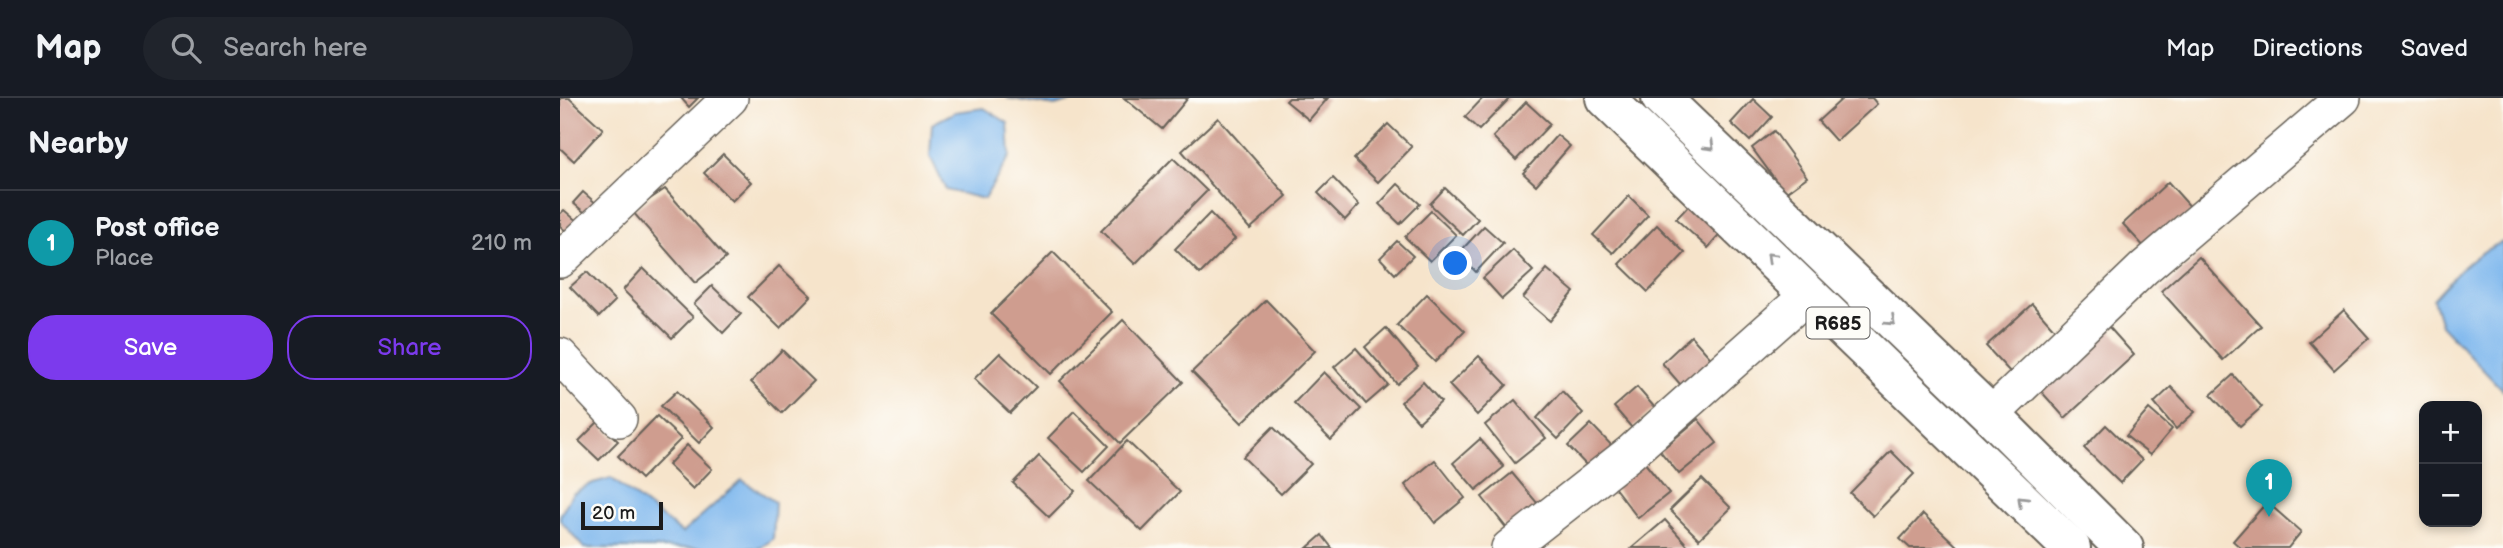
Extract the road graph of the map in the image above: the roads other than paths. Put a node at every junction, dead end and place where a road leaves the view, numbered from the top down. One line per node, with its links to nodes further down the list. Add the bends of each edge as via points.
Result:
1 (730, 98): 5 (street)
2 (1605, 98): 6 (main road, R685, one-way to 2)
3 (1661, 98): 8 (main road, R685, one-way to 8)
4 (2343, 98): 8 (street, via 2144,268)
5 (560, 260)
6 (1809, 294): 10 (street, via 1630,453); 11 (main road, R685, one-way to 6)
7 (560, 356): 9 (street)
8 (1991, 415): 12 (main road, R685)
9 (619, 419)
10 (1509, 548)
11 (2071, 548)
12 (2124, 548)

